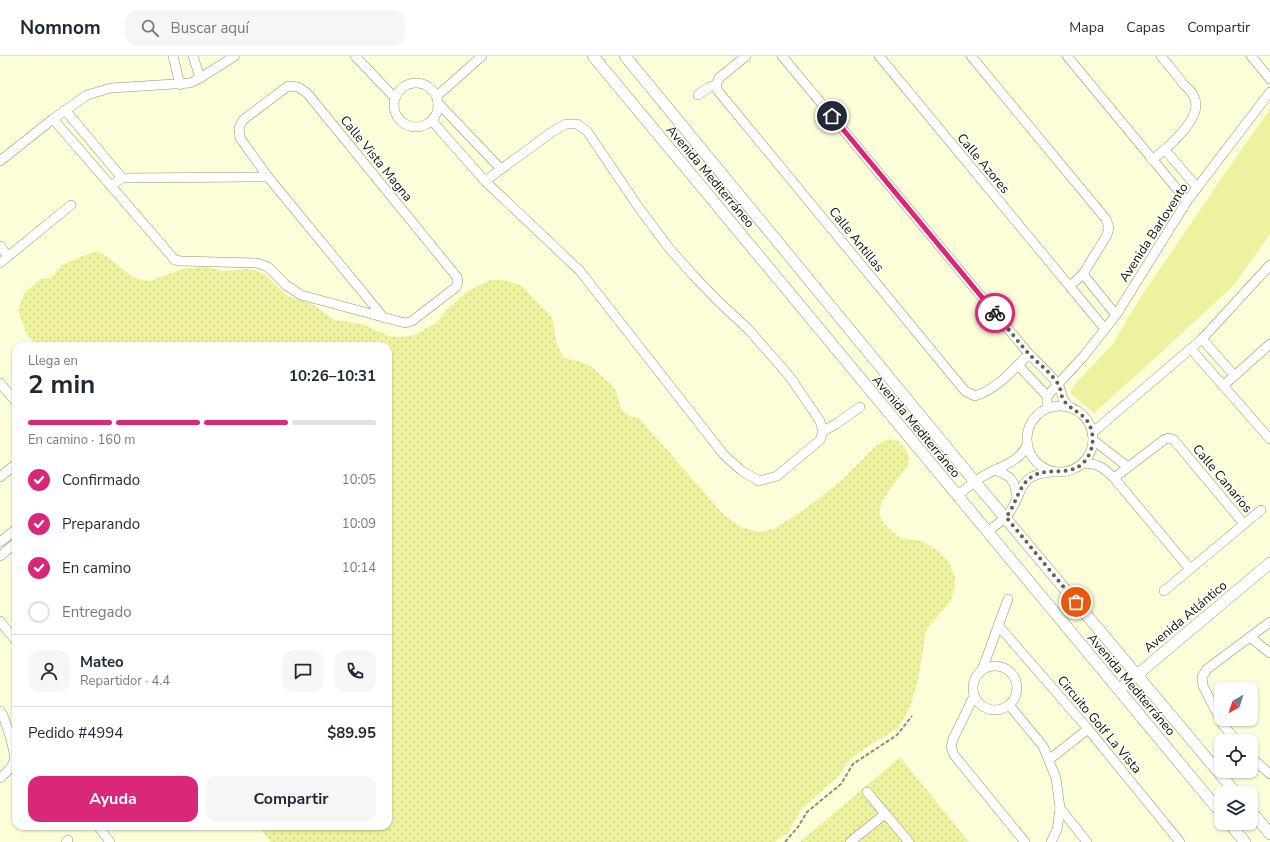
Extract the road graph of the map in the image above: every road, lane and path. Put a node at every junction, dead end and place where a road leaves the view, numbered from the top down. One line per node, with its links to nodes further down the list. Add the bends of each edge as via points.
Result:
1 (173, 56): 17 (street)
2 (193, 56): 15 (street)
3 (235, 56): 15 (street)
4 (355, 56): 21 (street)
5 (482, 56): 22 (street)
6 (593, 56): 72 (street, Avenida Mediterráneo)
7 (625, 56): 71 (street, Avenida Mediterráneo)
8 (746, 56): 18 (street, via 719,78)
9 (782, 56): 49 (street)
10 (879, 56): 42 (street, Calle Azores)
11 (971, 56): 41 (street, via 1106,219 1109,228 1107,235)
12 (1067, 56): 27 (street)
13 (1161, 56): 26 (street, via 1195,97 1196,108 1193,118)
14 (1251, 56): 16 (street)
15 (200, 78): 17 (street)
16 (1270, 79)
17 (180, 85): 23 (street, via 111,88 87,95)
18 (716, 85): 20 (street); 50 (street, Calle Antillas, via 718,91 965,391 975,396 985,393)
19 (1270, 92): 34 (street, Avenida Barlovento)
20 (698, 96)
21 (395, 98): 22 (street, via 403,87 415,83 428,86); 25 (street, via 396,115 404,124 415,128)
22 (438, 99): 25 (street, via 438,110); 29 (street)
23 (65, 110): 24 (street); 31 (street)
24 (53, 118): 28 (street); 33 (street, Calle Vista Magna)
25 (432, 122): 32 (street)
26 (1164, 150): 27 (street); 34 (street)
27 (1152, 160): 35 (street)
28 (0, 161)
29 (501, 169): 32 (street); 60 (street, via 566,124 577,124 587,131 669,248 707,290 749,330 790,377 820,421)
30 (268, 177): 31 (street); 44 (street, Calle Vista Magna); 44 (street, Calle Vista Magna, via 240,138 239,128 243,120 288,86 298,87 308,93 457,277 456,287 412,321 404,323)
31 (122, 178): 33 (street)
32 (485, 181): 60 (street, via 580,271 724,455 742,471 759,481 777,476 820,440)
33 (111, 186): 44 (street, Calle Vista Magna, via 175,260 257,263 268,267 286,285 301,295)
34 (1197, 187): 35 (street, Avenida Barlovento)
35 (1187, 200): 43 (street, Avenida Barlovento)
36 (71, 205): 38 (street)
37 (0, 246): 38 (street)
38 (8, 256): 39 (street)
39 (0, 263)
40 (1270, 265): 46 (street)
41 (1083, 274): 42 (street); 43 (street)
42 (1070, 286): 45 (street, Calle Azores)
43 (1116, 315): 45 (street, Avenida Barlovento)
44 (384, 318)
45 (1105, 329): 53 (street, Avenida Barlovento)
46 (1202, 339): 48 (street); 51 (street)
47 (1270, 344): 51 (street)
48 (1191, 349): 54 (street); 61 (street)
49 (1030, 354): 50 (street, Calle Antillas); 53 (street)
50 (1018, 365): 55 (street)
51 (1234, 375): 54 (street)
52 (0, 383): 56 (street)
53 (1058, 384): 55 (street, Avenida Barlovento); 59 (street, via 1061,397)
54 (1223, 386): 62 (street)
55 (1047, 396): 58 (street)
56 (12, 397)
57 (860, 407): 60 (street)
58 (1047, 408): 59 (street); 63 (street, via 1031,423)
59 (1071, 408): 61 (street, via 1084,417)
60 (823, 431)
61 (1093, 437): 64 (street, via 1090,452); 66 (street)
62 (1270, 439)
63 (1027, 444): 67 (street, via 1020,455); 68 (street, via 1036,462)
64 (1083, 463): 68 (street, via 1068,471); 70 (street, via 1096,464)
65 (12, 467): 69 (street)
66 (1128, 467): 70 (street, Calle Canarios); 76 (street, Calle Canarios, via 1165,439 1174,440)
67 (994, 470): 71 (street); 73 (street, via 1012,479)
68 (1053, 471): 73 (street, via 1034,475 1020,489)
69 (0, 477)
70 (1114, 478): 83 (street)
71 (975, 482): 72 (street); 75 (street, Avenida Mediterráneo)
72 (957, 496): 77 (street, Avenida Mediterráneo)
73 (1017, 497): 75 (street)
74 (1261, 510): 76 (street)
75 (1006, 517): 77 (street); 93 (street, Avenida Mediterráneo)
76 (1244, 524): 83 (street, Calle Canarios)
77 (988, 531): 94 (street, Avenida Mediterráneo)
78 (12, 532): 79 (street)
79 (0, 542)
80 (12, 546): 81 (street)
81 (0, 556)
82 (1270, 564): 93 (street, Avenida Atlántico)
83 (1190, 569): 84 (street, Calle Canarios)
84 (1164, 591)
85 (1008, 600): 88 (street)
86 (0, 621): 89 (street)
87 (1270, 622): 90 (street)
88 (998, 625): 92 (street); 99 (street, Circuito Golf La Vista)
89 (12, 636)
90 (1250, 637): 91 (street); 100 (street, via 1207,669 1202,677 1203,686 1223,725)
91 (1270, 653)
92 (982, 670): 95 (street, via 974,682); 96 (street, via 989,667 1003,668 1014,678 1016,692)
93 (1137, 674): 94 (street, Avenida Atlántico); 107 (street, Avenida Mediterráneo)
94 (1119, 690): 109 (street, Avenida Mediterráneo)
95 (974, 696): 96 (street, via 989,710 1003,709); 121 (street, via 953,739 952,751)
96 (1009, 705): 102 (street, via 1043,746)
97 (0, 711): 101 (street)
98 (912, 716): 118 (path, via 897,735 853,764 841,784 807,812)
99 (1088, 729): 102 (street); 125 (street, Circuito Golf La Vista)
100 (1231, 734)
101 (12, 745)
102 (1050, 759): 110 (street, via 1056,778)
103 (1258, 763): 105 (street)
104 (12, 765): 106 (street)
105 (1270, 774)
106 (0, 778)
107 (1230, 786)
108 (867, 792): 111 (street)
109 (1214, 805)
110 (1060, 808): 114 (street); 124 (street)
111 (885, 814): 119 (street); 120 (street)
112 (1258, 819): 116 (street)
113 (101, 830): 117 (street)
114 (1057, 830): 122 (street); 123 (street)
115 (1236, 830): 126 (street)
116 (1270, 833)
117 (110, 842)
118 (785, 842)
119 (850, 842)
120 (909, 842)
121 (1025, 842)
122 (1051, 842)
123 (1059, 842)
124 (1087, 842)
125 (1180, 842)
126 (1245, 842)

